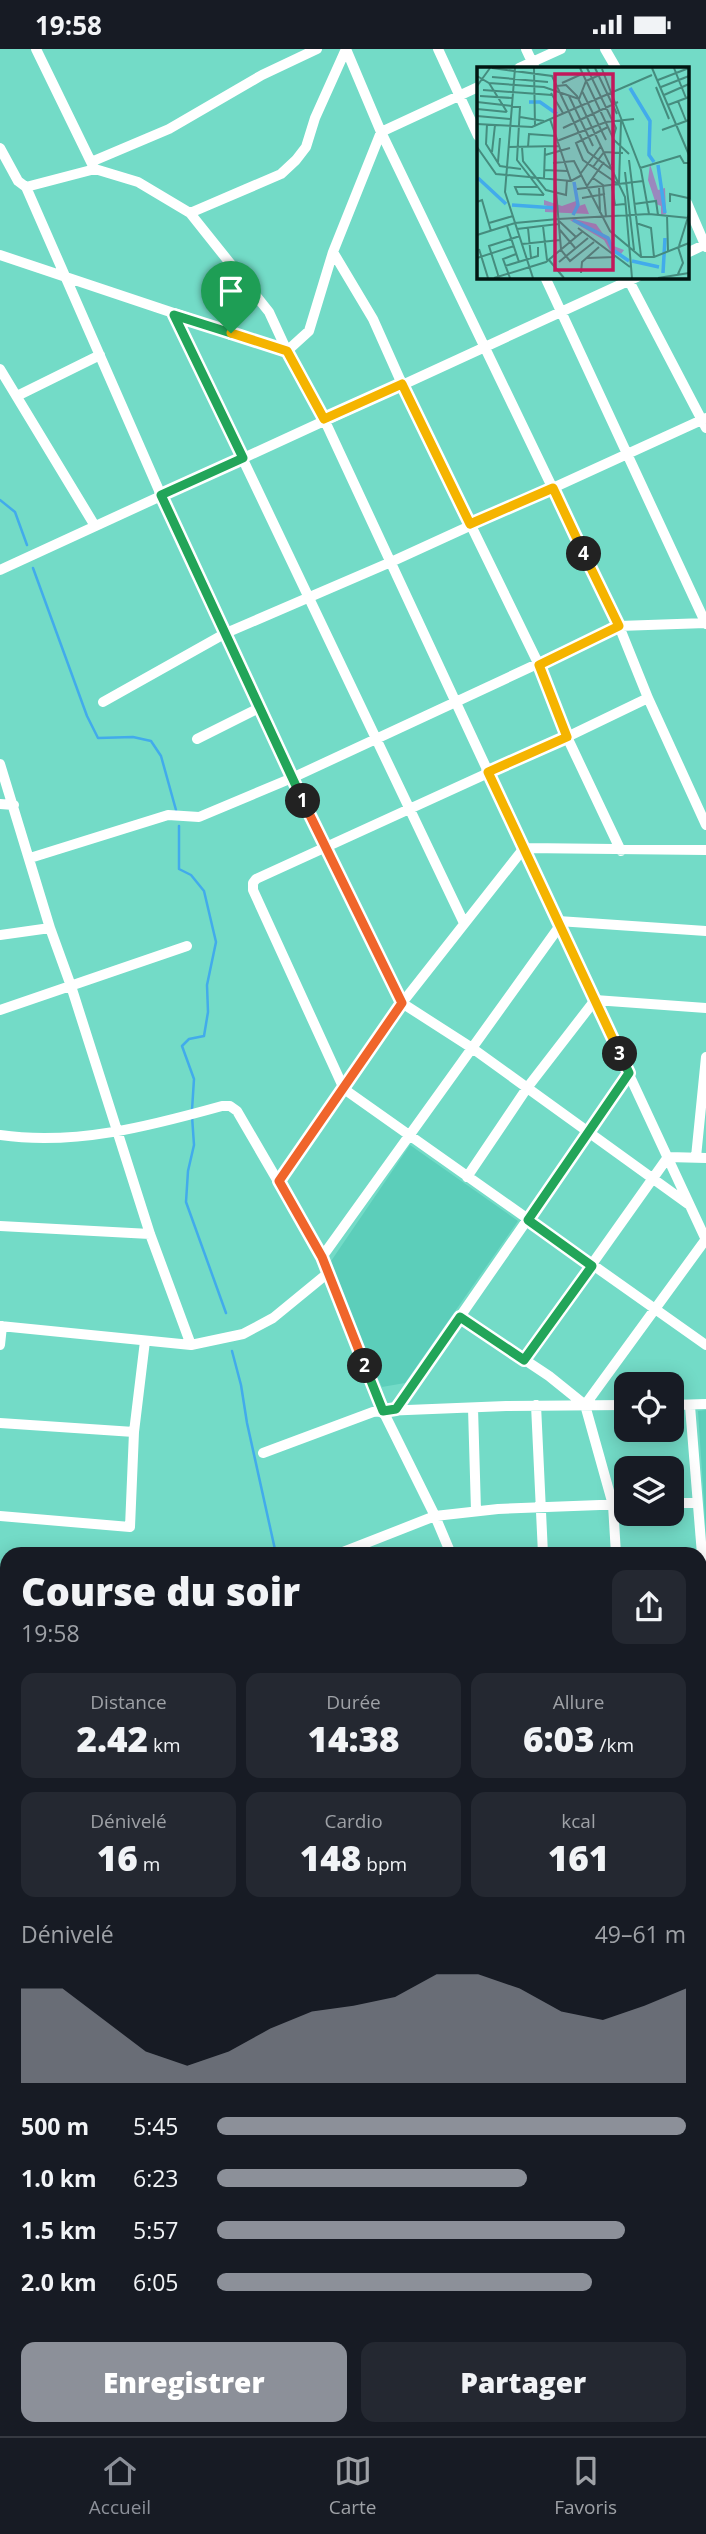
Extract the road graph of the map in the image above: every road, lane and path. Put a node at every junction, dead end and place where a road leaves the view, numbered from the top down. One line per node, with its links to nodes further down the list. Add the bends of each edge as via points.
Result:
1 (36, 49): 15 (street)
2 (317, 49): 15 (street)
3 (346, 49): 12 (street); 18 (street, via 306,147 296,160 281,174)
4 (438, 49): 11 (street)
5 (526, 49): 8 (street)
6 (561, 49): 8 (street)
7 (605, 49): 9 (street)
8 (533, 65)
9 (616, 67)
10 (477, 87): 11 (street)
11 (460, 95): 12 (street); 13 (street)
12 (381, 132): 20 (street); 28 (street)
13 (477, 134)
14 (0, 148): 16 (street)
15 (93, 165): 16 (street); 18 (street, via 138,182)
16 (26, 187): 23 (street)
17 (688, 205): 19 (street)
18 (190, 213): 29 (street, via 269,311)
19 (706, 245): 21 (street)
20 (332, 253): 29 (street, via 309,331); 32 (street, via 373,319)
21 (688, 253)
22 (0, 255): 23 (street)
23 (65, 275): 27 (street); 30 (street)
24 (546, 278): 26 (street)
25 (631, 278): 26 (street); 35 (street)
26 (563, 313): 28 (street); 36 (street)
27 (174, 315): 29 (street); 37 (street)
28 (485, 348): 32 (street); 38 (street)
29 (287, 351): 34 (street)
30 (100, 355): 33 (street); 39 (street)
31 (0, 369): 33 (street)
32 (402, 384): 34 (street); 40 (street)
33 (17, 396): 41 (street)
34 (324, 419): 37 (street); 42 (street)
35 (705, 422): 36 (street)
36 (629, 453): 38 (street); 45 (street)
37 (243, 458): 39 (street); 44 (street)
38 (553, 488): 40 (street); 46 (street)
39 (161, 495): 41 (street); 47 (street)
40 (470, 524): 42 (street); 48 (street)
41 (95, 526): 43 (street)
42 (391, 562): 44 (street); 50 (street)
43 (0, 570)
44 (309, 596): 47 (street); 55 (street)
45 (706, 623): 46 (street)
46 (619, 626): 48 (street); 49 (street)
47 (226, 633): 51 (street); 52 (street)
48 (539, 665): 50 (street); 53 (street)
49 (648, 698): 53 (street); 62 (street)
50 (456, 701): 55 (street); 57 (street)
51 (103, 702)
52 (259, 708): 54 (street); 58 (street)
53 (567, 737): 57 (street); 66 (street)
54 (197, 739)
55 (376, 739): 58 (street); 61 (street)
56 (0, 764): 60 (street)
57 (488, 772): 61 (street); 64 (street)
58 (292, 778): 63 (street); 67 (street, via 199,817 168,815)
59 (0, 804): 60 (street)
60 (14, 805): 67 (street)
61 (410, 809): 63 (street); 68 (street)
62 (706, 825)
63 (325, 847): 76 (street); 84 (street, via 256,879 253,890)
64 (524, 848): 66 (street); 68 (street); 69 (street)
65 (706, 850): 66 (street)
66 (621, 851)
67 (30, 858): 70 (street)
68 (464, 923): 76 (street)
69 (559, 924): 71 (street); 75 (street); 79 (street)
70 (50, 928): 72 (street); 74 (street)
71 (706, 931)
72 (0, 935)
73 (187, 946): 74 (street)
74 (71, 986): 78 (street); 85 (street)
75 (595, 1000): 77 (street); 81 (street); 83 (street)
76 (402, 1003): 79 (street); 84 (street)
77 (706, 1008)
78 (0, 1010)
79 (472, 1048): 83 (street); 88 (street)
80 (706, 1058): 82 (street)
81 (629, 1073): 86 (street); 89 (street)
82 (705, 1081): 90 (street)
83 (527, 1088): 86 (street); 91 (street)
84 (344, 1089): 88 (street); 93 (street)
85 (118, 1132): 87 (street, via 41,1140); 93 (street, via 230,1106); 97 (street)
86 (589, 1133): 92 (street); 95 (street)
87 (0, 1135)
88 (409, 1136): 91 (street); 99 (street)
89 (667, 1157): 90 (street); 92 (street); 94 (street)
90 (701, 1158)
91 (467, 1177): 95 (street)
92 (652, 1178): 94 (street); 100 (street)
93 (279, 1181): 99 (street)
94 (690, 1205): 98 (street)
95 (528, 1220): 100 (street); 103 (street)
96 (0, 1226): 97 (street)
97 (150, 1234): 107 (street)
98 (706, 1239): 102 (street)
99 (322, 1257): 101 (street)
100 (592, 1266): 102 (street); 109 (street)
101 (328, 1273): 107 (street, via 273,1318 243,1334); 118 (street)
102 (653, 1309): 108 (street); 112 (street)
103 (460, 1317): 109 (street); 117 (street)
104 (1, 1326): 105 (street); 106 (street)
105 (145, 1341): 107 (street); 120 (street)
106 (0, 1345)
107 (191, 1345)
108 (706, 1345)
109 (524, 1360): 112 (street)
110 (706, 1403): 115 (street)
111 (536, 1405): 112 (street); 116 (street); 125 (street)
112 (585, 1405): 113 (street); 124 (street)
113 (614, 1405)
114 (684, 1406): 115 (street)
115 (690, 1406): 123 (street)
116 (473, 1408): 117 (street); 126 (street)
117 (396, 1409): 118 (street)
118 (383, 1411): 121 (street); 128 (street)
119 (0, 1423): 120 (street)
120 (134, 1432): 127 (street, via 130,1527)
121 (263, 1453)
122 (684, 1503): 123 (street)
123 (697, 1503): 133 (street)
124 (613, 1505): 125 (street); 132 (street)
125 (542, 1507): 126 (street); 131 (street)
126 (476, 1511): 128 (street)
127 (0, 1516)
128 (435, 1516): 129 (street); 130 (street)
129 (356, 1547)
130 (448, 1547)
131 (543, 1547)
132 (616, 1547)
133 (701, 1547)

